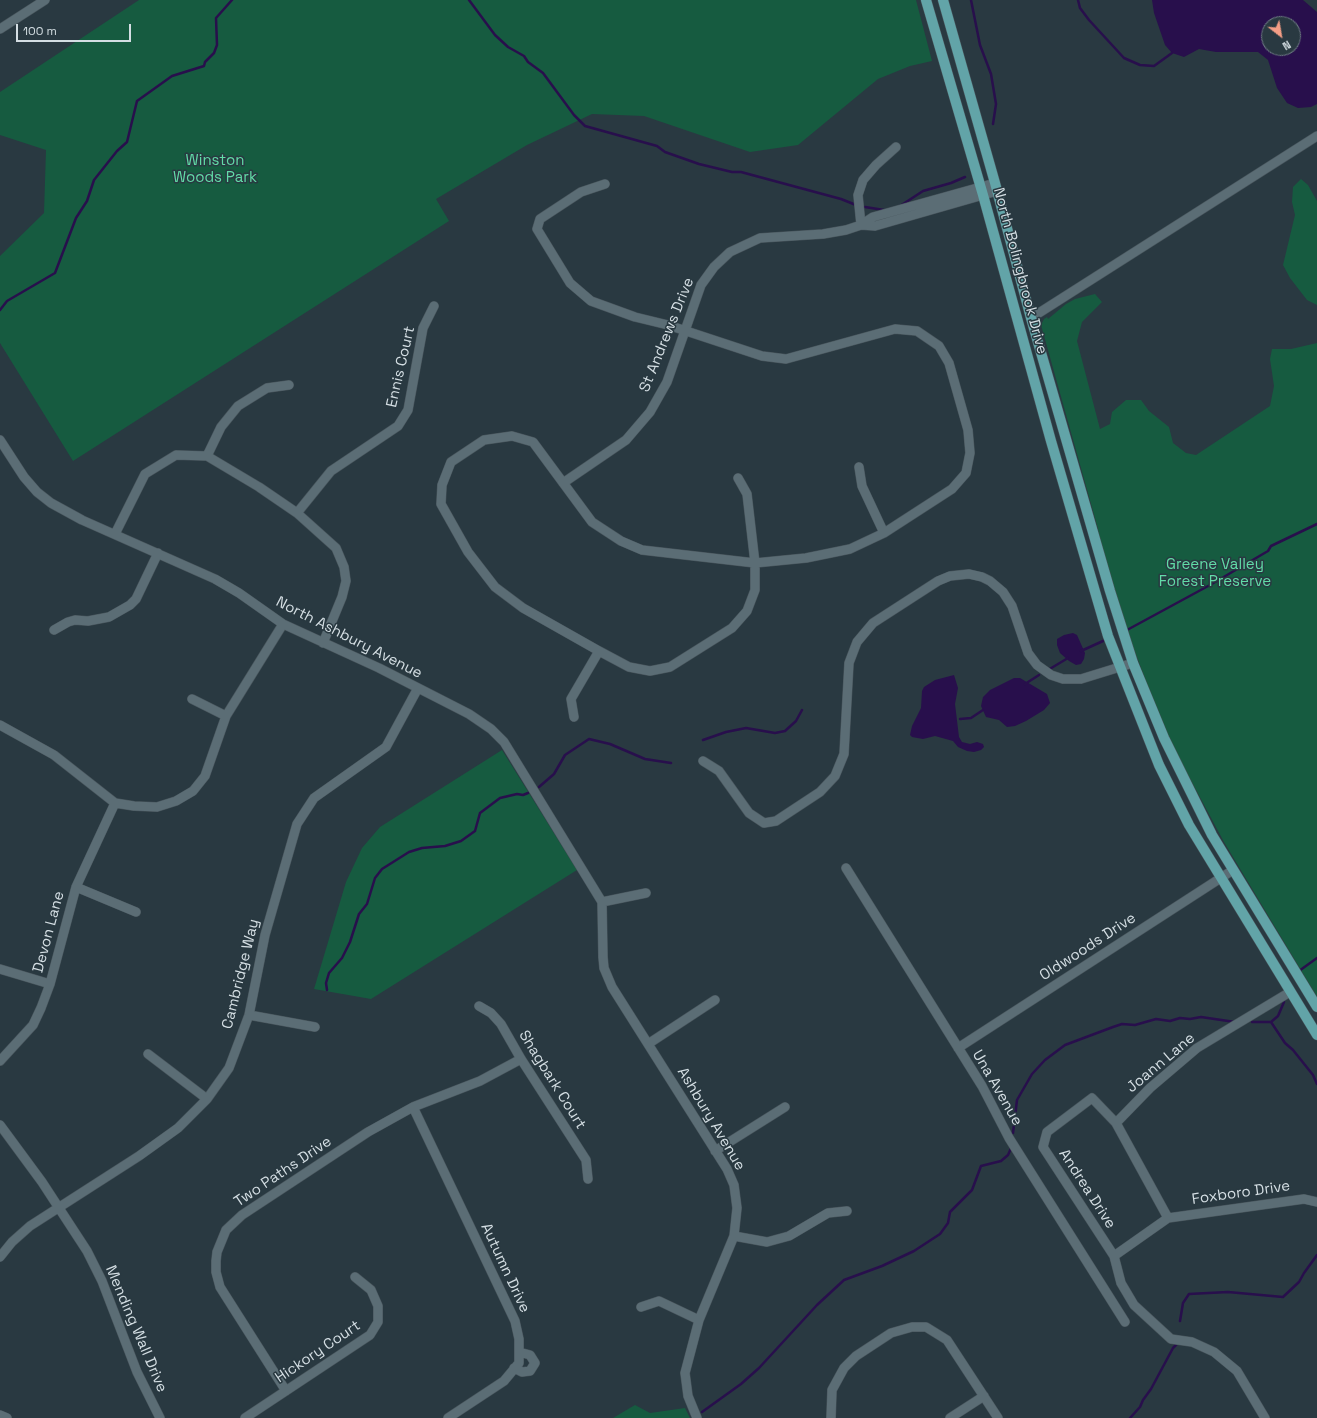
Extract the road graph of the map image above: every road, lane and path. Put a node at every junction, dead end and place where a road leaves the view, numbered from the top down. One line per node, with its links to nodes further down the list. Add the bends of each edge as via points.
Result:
1 (46, 0): 4 (street)
2 (926, 0): 9 (main road, North Bolingbrook Drive)
3 (943, 0): 8 (main road, North Bolingbrook Drive)
4 (0, 30)
5 (1317, 136): 12 (street)
6 (896, 147): 10 (street, via 863,180 858,194)
7 (605, 184): 13 (street, via 581,192 540,219 537,229 570,283 591,301 635,317)
8 (996, 187): 9 (street, St Andrews Drive); 12 (main road, North Bolingbrook Drive)
9 (982, 191): 10 (street, St Andrews Drive, via 873,217); 30 (main road, North Bolingbrook Drive, via 1083,551)
10 (861, 225): 13 (street, St Andrews Drive, via 827,234 760,238 730,252 714,267 701,285)
11 (434, 306): 20 (street, Ennis Court, via 424,328 408,410 398,426 331,471)
12 (1031, 318): 29 (main road, North Bolingbrook Drive)
13 (686, 331): 19 (street, St Andrews Drive, via 667,382 650,412 626,440); 21 (street, via 762,356 786,359 895,329 917,330 939,346 949,363 968,430 970,453 966,473 952,489)
14 (289, 385): 16 (street, via 267,388 238,406 221,427)
15 (0, 440): 22 (street, North Ashbury Avenue, via 37,492 51,503)
16 (207, 456): 20 (street); 22 (street, via 176,455 144,474)
17 (859, 467): 21 (street, via 862,486)
18 (738, 478): 24 (street, via 747,494)
19 (563, 482): 24 (street, via 592,522 621,541 642,550); 28 (street, via 533,442 512,436 484,440 451,462 442,485 441,504 468,552 495,587 522,608)
20 (297, 513): 27 (street, via 336,548 344,567 346,582 342,597)
21 (884, 532): 24 (street, via 850,549 806,558)
22 (115, 534): 23 (street, North Ashbury Avenue)
23 (158, 553): 25 (street, North Ashbury Avenue, via 227,585); 26 (street, via 130,605 109,617 75,620)
24 (754, 564): 28 (street, via 755,590 747,612 732,628 670,667 650,671 629,667)
25 (283, 624): 27 (street, North Ashbury Avenue); 33 (street)
26 (54, 630)
27 (323, 643): 31 (street, North Ashbury Avenue)
28 (599, 651): 34 (street, via 571,699)
29 (1133, 663): 30 (street); 39 (main road, North Bolingbrook Drive, via 1183,779)
30 (1120, 668): 36 (street, via 1075,680 1051,675 1037,665 1028,653 1012,606 1003,592 982,577 969,574 950,576 873,623 857,642 849,664 844,754 835,776 820,792 776,821 764,823 748,813 719,770); 40 (main road, North Bolingbrook Drive, via 1160,765 1189,825)
31 (418, 688): 43 (street, North Ashbury Avenue, via 483,722 498,736 548,812); 51 (street, Cambridge Way, via 386,747 314,798 297,824 265,936)
32 (192, 699): 33 (street)
33 (226, 716): 37 (street, via 205,776 193,791 176,801 157,807)
34 (574, 717)
35 (0, 725): 37 (street, via 54,755)
36 (703, 761)
37 (115, 803): 41 (street, Devon Lane)
38 (846, 868): 55 (street, Una Avenue)
39 (1233, 870): 40 (street, Oldwoods Drive); 50 (main road, North Bolingbrook Drive)
40 (1220, 877): 47 (main road, North Bolingbrook Drive); 55 (street, Oldwoods Drive)
41 (76, 887): 44 (street); 46 (street, Devon Lane)
42 (646, 893): 43 (street)
43 (602, 902): 54 (street, Ashbury Avenue, via 601,944 604,968 619,999)
44 (136, 912)
45 (0, 969): 46 (street)
46 (50, 984): 58 (street, Devon Lane, via 33,1025)
47 (1290, 992): 53 (main road, North Bolingbrook Drive); 62 (street, Joann Lane, via 1197,1048 1150,1088)
48 (715, 1000): 54 (street)
49 (479, 1006): 57 (street, Shagbark Court, via 497,1018)
50 (1317, 1007)
51 (249, 1015): 52 (street); 59 (street, Cambridge Way, via 229,1068)
52 (315, 1027)
53 (1317, 1035)
54 (648, 1044): 64 (street, Ashbury Avenue)
55 (958, 1048): 76 (street, Una Avenue, via 1010,1138)
56 (148, 1054): 59 (street)
57 (521, 1059): 60 (street, Two Paths Drive, via 480,1081); 65 (street, Shagbark Court, via 586,1160)
58 (0, 1061)
59 (207, 1099): 67 (street, Cambridge Way, via 178,1128 139,1156)
60 (414, 1107): 77 (street, Autumn Drive, via 515,1322 519,1333); 79 (street, Two Paths Drive, via 368,1132 242,1215 226,1230 221,1240 216,1262 220,1287)
61 (785, 1107): 64 (street)
62 (1116, 1123): 69 (street); 71 (street, Andrea Drive, via 1092,1098 1047,1132 1043,1147)
63 (0, 1125): 67 (street, Mending Wall Drive)
64 (715, 1151): 70 (street, Ashbury Avenue, via 727,1169 736,1193 737,1217)
65 (588, 1178)
66 (1317, 1202): 69 (street, Foxboro Drive, via 1304,1199)
67 (58, 1206): 72 (street, Cambridge Way, via 21,1233); 83 (street, Mending Wall Drive, via 102,1280 137,1372)
68 (847, 1211): 70 (street, via 828,1213 790,1236 767,1242)
69 (1168, 1218): 71 (street)
70 (734, 1236): 75 (street, Ashbury Avenue)
71 (1114, 1256): 90 (street, via 1121,1283 1134,1304 1171,1339 1192,1342 1214,1352 1236,1371)
72 (0, 1257)
73 (356, 1278): 79 (street, Hickory Court, via 371,1290 377,1301 379,1313 373,1331 361,1343)
74 (641, 1307): 75 (street, via 659,1301)
75 (699, 1320): 86 (street, Ashbury Avenue, via 685,1373 688,1396)
76 (1125, 1322)
77 (519, 1352): 78 (street, Autumn Drive, via 519,1363); 78 (street, via 530,1355 535,1363 530,1371 522,1372)
78 (514, 1368): 85 (street, Autumn Drive, via 496,1387)
79 (286, 1391): 84 (street, Hickory Court)
80 (984, 1396): 87 (street, via 947,1340 926,1327 907,1327 891,1333 856,1356 844,1368 832,1390); 88 (street); 89 (street)
81 (0, 1415): 82 (street)
82 (7, 1418)
83 (160, 1418)
84 (245, 1418)
85 (448, 1418)
86 (697, 1418)
87 (831, 1418)
88 (950, 1418)
89 (998, 1418)
90 (1265, 1418)

